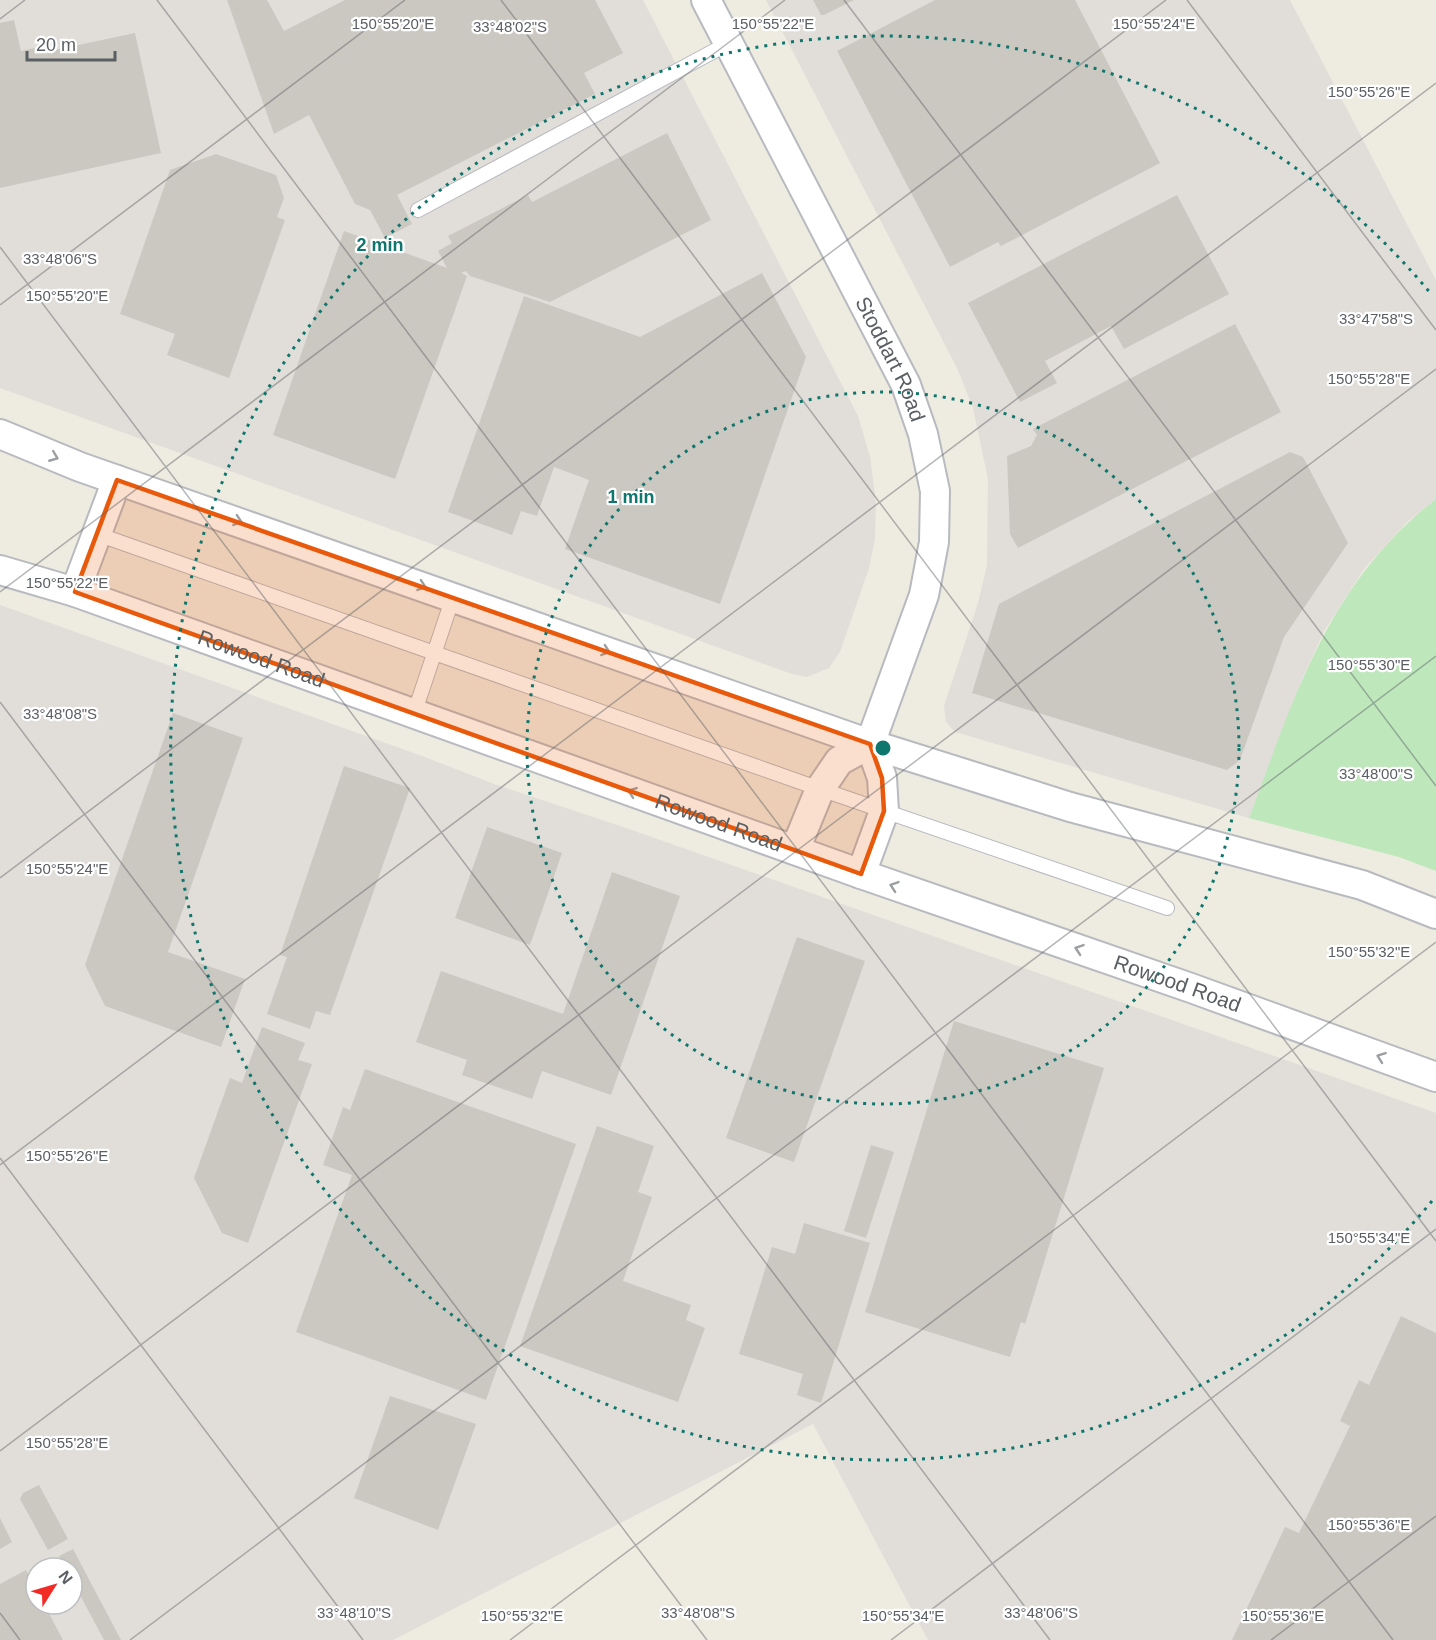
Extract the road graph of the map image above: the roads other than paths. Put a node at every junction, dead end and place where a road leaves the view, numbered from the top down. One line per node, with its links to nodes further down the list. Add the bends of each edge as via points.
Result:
1 (706, 0): 2 (street, Stoddart Road)
2 (729, 43): 3 (lane); 12 (street, Stoddart Road, via 906,386 923,434 935,491 934,542 924,595)
3 (418, 210)
4 (0, 434): 5 (street, one-way to 5)
5 (117, 480): 6 (street); 9 (street, one-way to 9)
6 (97, 534): 8 (street); 10 (lane)
7 (0, 570): 8 (street, Rowood Road)
8 (75, 592): 11 (street, Rowood Road)
9 (453, 597): 10 (lane); 12 (street, one-way to 12)
10 (434, 653): 11 (lane); 13 (lane)
11 (414, 714): 15 (street, Rowood Road, one-way to 11)
12 (870, 744): 13 (street, via 839,761); 14 (street, via 882,778); 18 (street, via 1070,807 1362,885)
13 (820, 789): 14 (lane); 15 (street)
14 (884, 810): 16 (street); 17 (lane)
15 (795, 850): 16 (street, Rowood Road)
16 (861, 874): 19 (street, Rowood Road, one-way to 16)
17 (1167, 908)
18 (1436, 914)
19 (1436, 1077)

